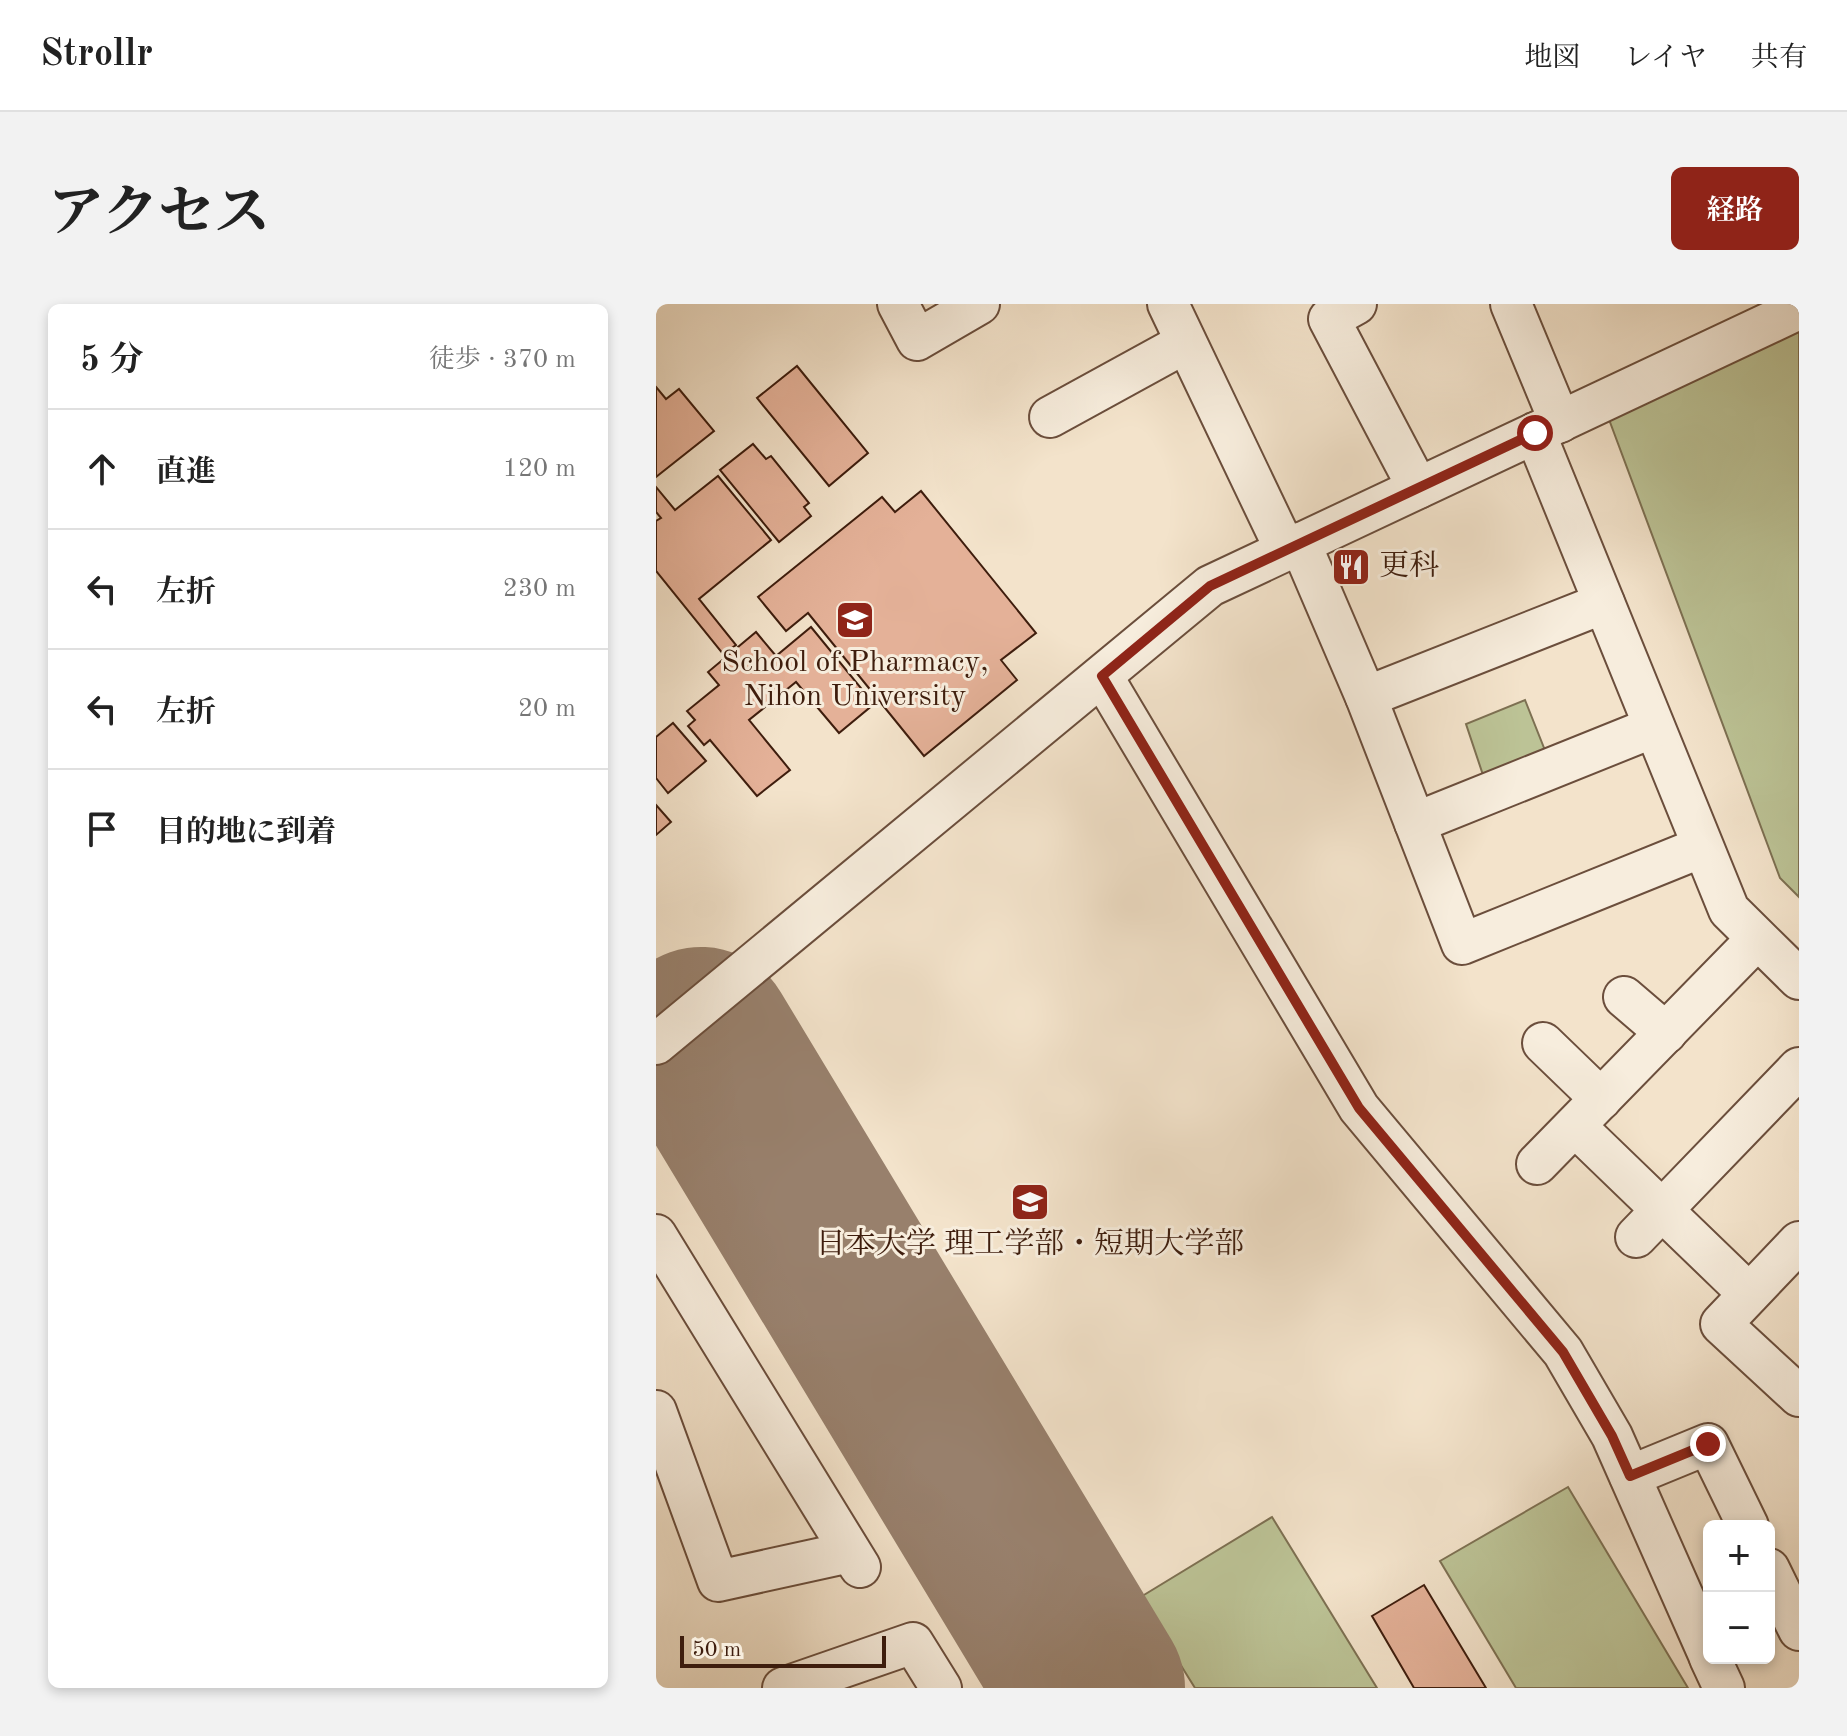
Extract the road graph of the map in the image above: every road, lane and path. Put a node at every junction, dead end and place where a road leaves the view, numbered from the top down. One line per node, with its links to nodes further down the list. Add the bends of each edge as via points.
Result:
1 (898, 304): 2 (street, via 917,340)
2 (979, 304)
3 (1168, 304): 8 (street)
4 (1356, 304): 11 (street, via 1329,319)
5 (1511, 304): 10 (street)
6 (1799, 309): 7 (street)
7 (1742, 319): 10 (street)
8 (1185, 343): 9 (street); 12 (street)
9 (1050, 417)
10 (1547, 428): 11 (street); 13 (street)
11 (1418, 488): 12 (street)
12 (1292, 546): 14 (street, via 1210,586); 15 (street)
13 (1604, 603): 15 (street); 16 (street)
14 (1102, 676): 24 (street); 34 (street, via 1359,1108 1563,1352)
15 (1366, 697): 17 (street)
16 (1654, 727): 17 (street); 18 (street)
17 (1415, 823): 18 (street, via 1462,944)
18 (1702, 847): 19 (street, via 1729,910)
19 (1757, 939): 20 (street); 22 (street)
20 (1799, 979)
21 (1624, 997): 22 (street)
22 (1666, 1033): 26 (street)
23 (1543, 1043): 26 (street)
24 (656, 1044)
25 (1799, 1068): 28 (street)
26 (1588, 1113): 27 (street); 28 (street)
27 (1537, 1164)
28 (1649, 1224): 31 (street)
29 (656, 1235): 33 (street, via 855,1560 718,1581)
30 (1799, 1242): 31 (street)
31 (1749, 1294): 32 (street, via 1721,1324)
32 (1799, 1396)
33 (656, 1411)
34 (1630, 1476): 35 (street, via 1708,1444); 38 (street)
35 (1745, 1520)
36 (1775, 1581): 37 (street)
37 (1799, 1630)
38 (1703, 1640)
39 (1714, 1664): 42 (street)
40 (787, 1687): 41 (street, via 913,1643)
41 (941, 1688)
42 (1724, 1688)

